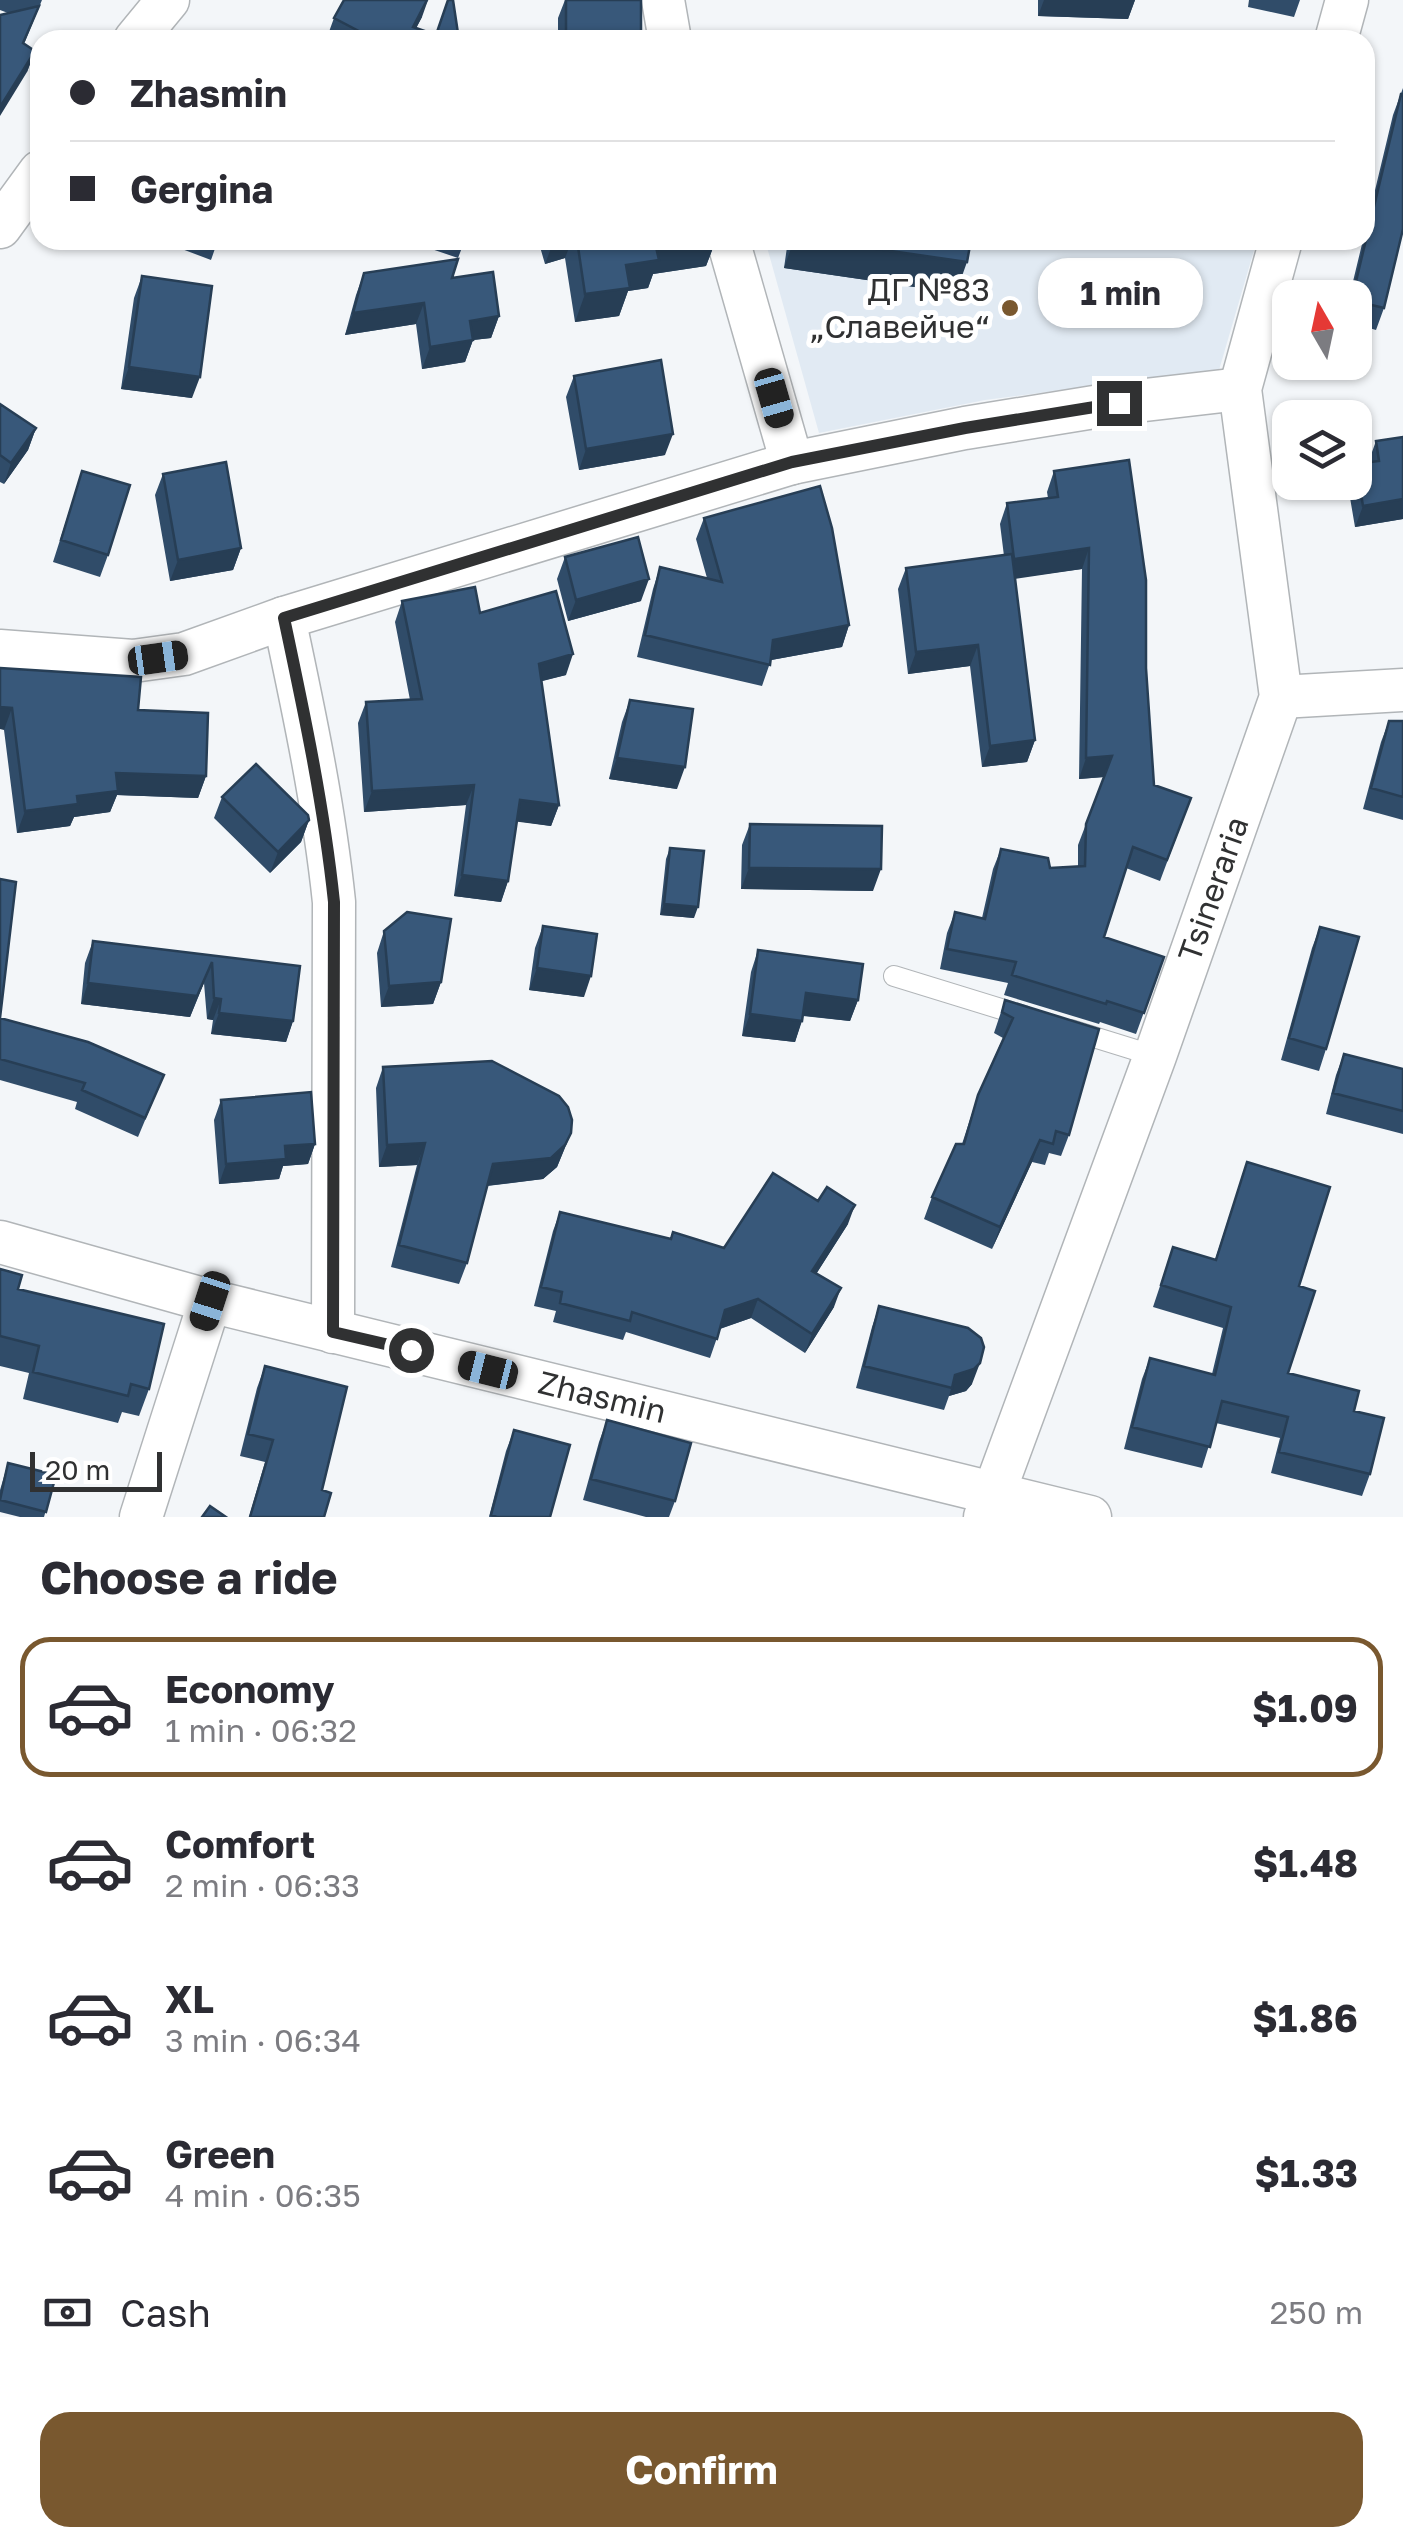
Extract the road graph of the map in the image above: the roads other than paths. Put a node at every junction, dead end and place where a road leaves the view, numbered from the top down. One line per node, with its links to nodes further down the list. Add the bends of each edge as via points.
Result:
1 (168, 0): 4 (street)
2 (663, 0): 5 (street)
3 (1346, 0): 6 (street)
4 (143, 30)
5 (668, 30)
6 (1338, 30)
7 (30, 186): 8 (street)
8 (0, 227)
9 (731, 250): 12 (street)
10 (1278, 250): 11 (street, Tsineraria)
11 (1240, 389): 12 (street, via 965,428); 16 (street, Tsineraria)
12 (792, 462): 13 (street)
13 (284, 618): 14 (street, via 184,654 132,662); 21 (street, via 334,902)
14 (0, 651)
15 (1403, 690): 16 (street)
16 (1281, 696): 18 (street, Tsineraria)
17 (894, 976): 18 (lane)
18 (1155, 1056): 22 (street, Tsineraria)
19 (0, 1242): 20 (street, Zhasmin)
20 (210, 1301): 21 (street, Zhasmin); 23 (street)
21 (333, 1332): 22 (street, Zhasmin)
22 (989, 1505): 24 (street, Zhasmin)
23 (141, 1517)
24 (1090, 1517)

